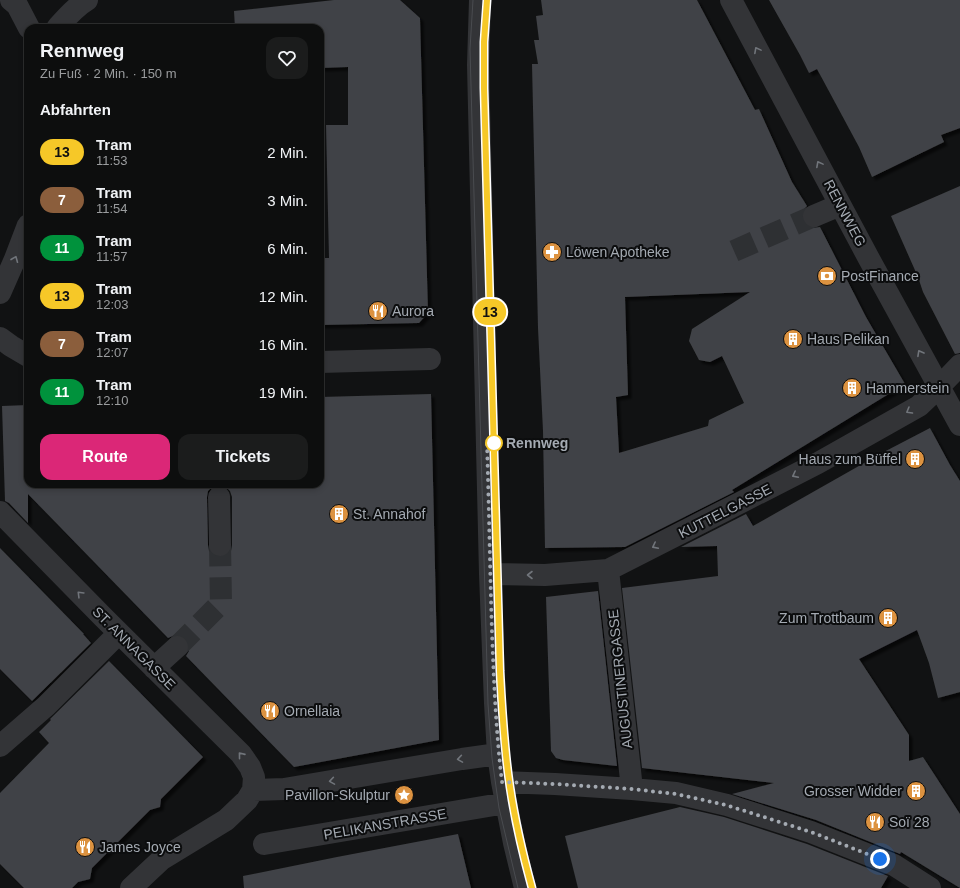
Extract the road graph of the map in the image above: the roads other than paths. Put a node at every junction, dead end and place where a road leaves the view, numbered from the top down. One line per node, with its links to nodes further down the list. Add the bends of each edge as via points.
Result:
1 (11, 0): 5 (street, via 17,5)
2 (87, 0): 6 (street)
3 (480, 0): 22 (street, via 478,65)
4 (731, 0): 7 (street, RENNWEG, one-way to 4)
5 (27, 24)
6 (60, 24)
7 (840, 205): 8 (street); 16 (street, RENNWEG, one-way to 7)
8 (814, 216)
9 (24, 235): 10 (street, one-way to 9)
10 (0, 293)
11 (0, 338): 12 (street)
12 (24, 354)
13 (430, 359): 14 (street)
14 (324, 362)
15 (960, 365): 16 (street, KUTTELGASSE)
16 (939, 387): 17 (street, RENNWEG); 21 (street, KUTTELGASSE, one-way to 21, via 919,406 818,464)
17 (960, 425)
18 (219, 497): 20 (street)
19 (0, 512): 23 (street, ST. ANNAGASSE, one-way to 19)
20 (220, 545)
21 (608, 570): 22 (street, KUTTELGASSE, one-way to 22, via 545,575); 29 (street, AUGUSTINERGASSE)
22 (490, 574): 27 (street)
23 (119, 633): 25 (street, ST. ANNAGASSE); 26 (street, via 46,706)
24 (177, 647): 25 (street)
25 (154, 668): 30 (street, ST. ANNAGASSE, one-way to 25, via 254,777 241,754)
26 (0, 746)
27 (498, 754): 28 (street); 30 (street, one-way to 30, via 284,789)
28 (502, 782): 29 (street); 31 (street)
29 (632, 789): 35 (street, via 676,794 726,805 811,832 894,865)
30 (253, 790): 33 (street, via 247,800 226,820 162,859)
31 (506, 803): 32 (street, PELIKANSTRASSE); 34 (street)
32 (264, 844)
33 (131, 888)
34 (525, 888)
35 (930, 888)

